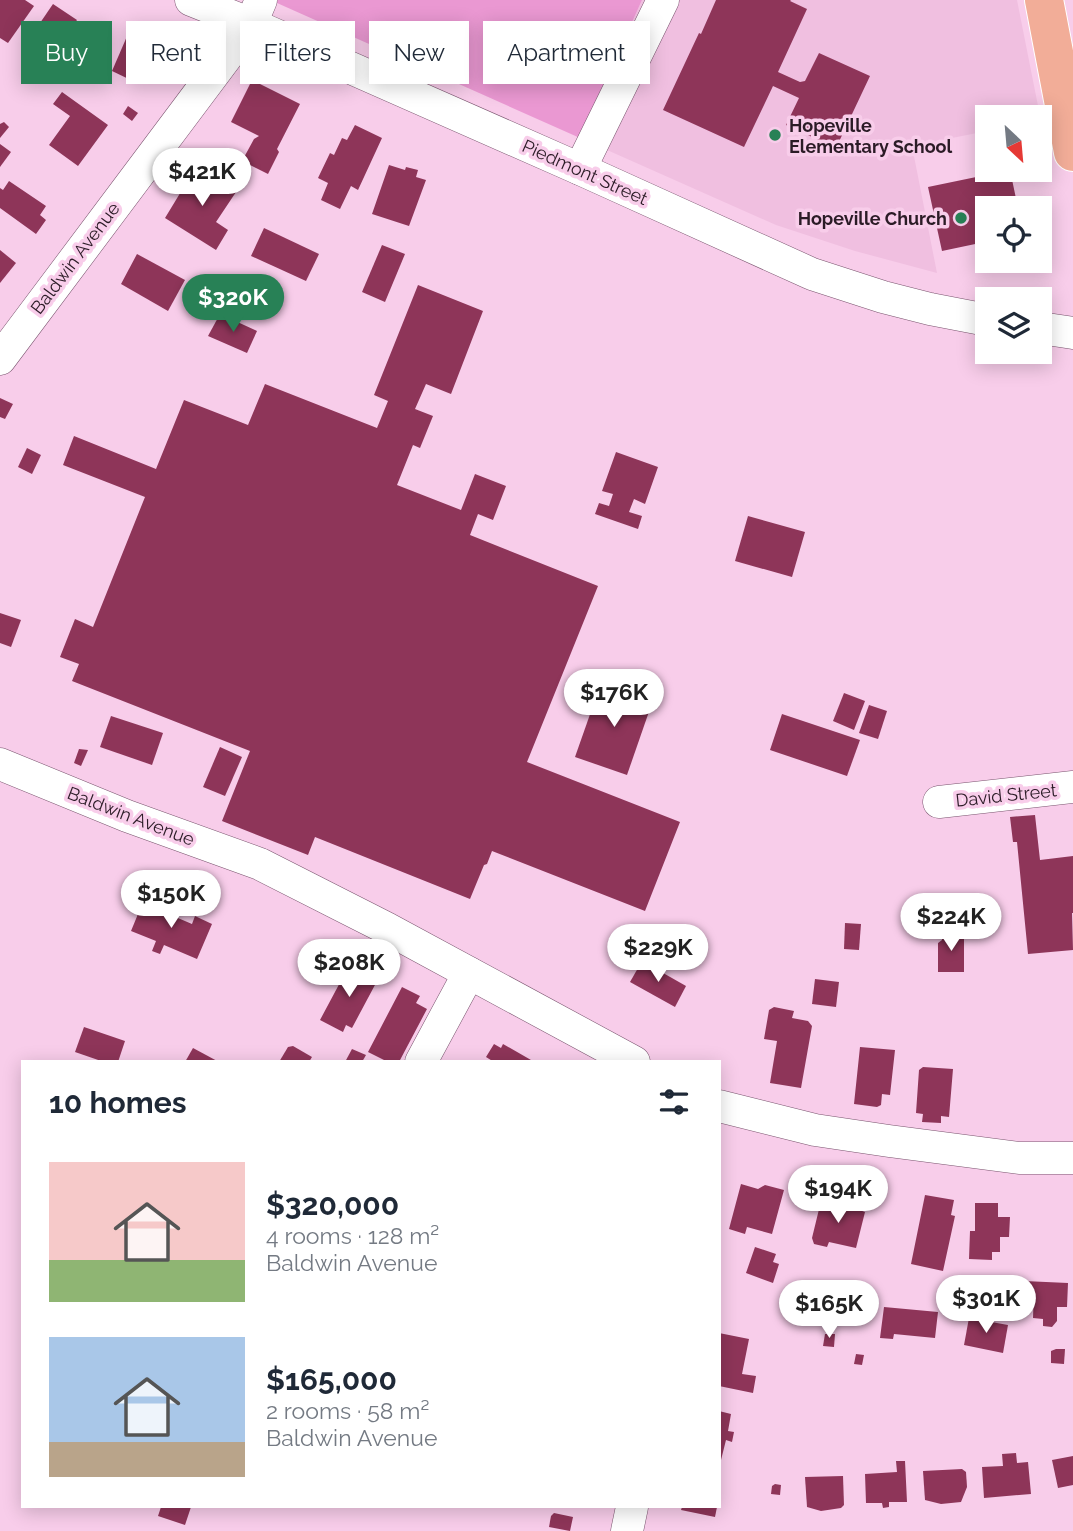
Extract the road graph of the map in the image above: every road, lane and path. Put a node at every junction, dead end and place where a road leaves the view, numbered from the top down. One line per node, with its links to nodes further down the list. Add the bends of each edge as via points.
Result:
1 (191, 0): 4 (street, Piedmont Street)
2 (663, 0): 6 (street)
3 (1044, 0): 5 (main road)
4 (256, 12): 6 (street, Piedmont Street); 10 (street, Baldwin Avenue)
5 (1073, 152)
6 (580, 169): 7 (street, Piedmont Street, via 811,274 883,297)
7 (975, 318)
8 (1052, 330): 9 (street)
9 (1073, 333)
10 (0, 359)
11 (0, 764): 14 (street, Baldwin Avenue, via 260,864)
12 (1073, 787): 13 (street, David Street)
13 (939, 802)
14 (469, 973): 15 (street); 16 (street, Baldwin Avenue)
15 (422, 1060)
16 (630, 1060)
17 (721, 1106): 18 (street, via 815,1130 889,1141 1019,1158)
18 (1073, 1158)
19 (632, 1508): 20 (street)
20 (627, 1531)

